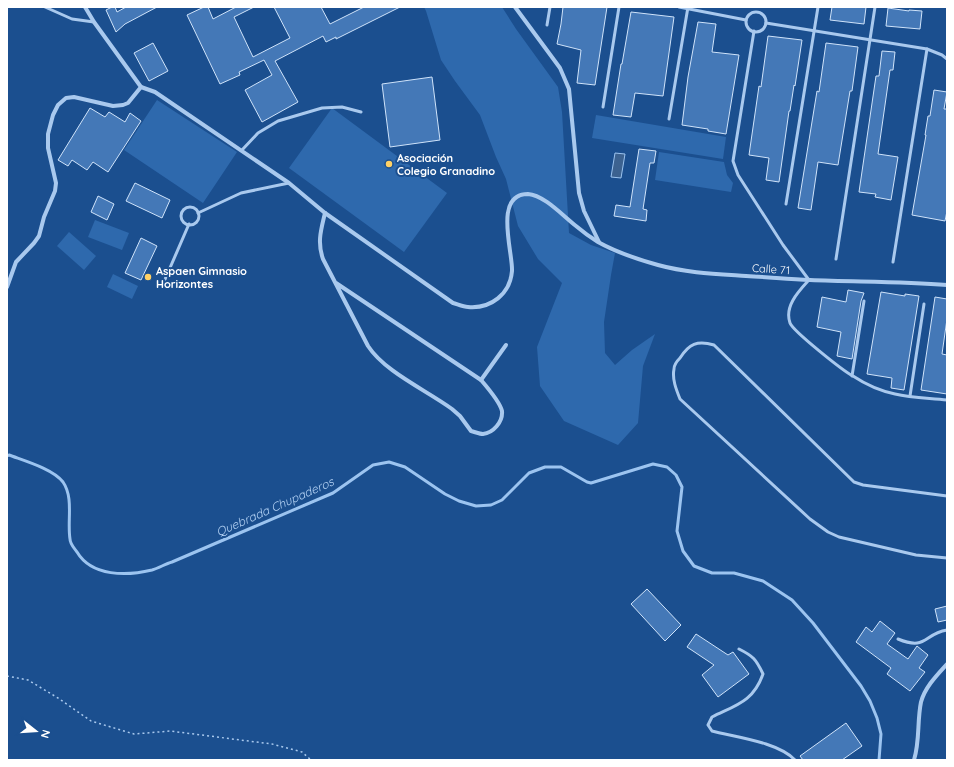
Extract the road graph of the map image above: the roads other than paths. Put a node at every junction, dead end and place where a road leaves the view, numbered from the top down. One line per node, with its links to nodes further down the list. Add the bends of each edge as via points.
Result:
1 (45, 7): 13 (lane, via 72,19)
2 (85, 7): 13 (street)
3 (515, 7): 31 (street, via 560,68 569,89 579,193 584,211)
4 (550, 7): 15 (lane)
5 (619, 7): 22 (lane)
6 (679, 7): 10 (lane)
7 (758, 7): 11 (lane)
8 (818, 7): 16 (lane)
9 (875, 7): 18 (lane)
10 (688, 8): 12 (lane); 24 (lane)
11 (757, 12): 12 (lane, via 750,13); 14 (lane, via 764,16)
12 (746, 20): 17 (lane, via 748,29)
13 (94, 22): 21 (street)
14 (766, 23): 16 (lane); 17 (lane, via 763,29)
15 (547, 25)
16 (814, 30): 18 (lane); 27 (lane)
17 (754, 32): 34 (lane, via 733,161 738,175)
18 (870, 40): 19 (lane); 32 (lane)
19 (927, 49): 20 (lane); 33 (lane)
20 (947, 59)
21 (141, 87): 25 (street, via 155,92); 38 (street, via 128,103 123,105 113,106 74,96 66,98 58,105 52,115 48,134 55,191 39,236 16,262)
22 (602, 107)
23 (361, 112): 25 (lane, via 342,107 322,108 278,121 258,133)
24 (669, 119)
25 (242, 150): 26 (street)
26 (289, 183): 28 (lane, via 241,193); 29 (street)
27 (786, 204)
28 (198, 213): 30 (lane, via 198,220); 30 (lane, via 196,209 188,207 182,212 182,220)
29 (325, 213): 31 (street, Calle 71, via 453,303 468,307 498,300 508,287 512,270 507,220 510,205 524,194 544,199); 35 (street, via 319,249)
30 (189, 224): 36 (lane)
31 (599, 242): 34 (street, Calle 71, via 641,260 678,270)
32 (836, 259)
33 (893, 262)
34 (809, 280): 37 (street, Calle 71); 42 (lane, via 793,298 789,310 790,323)
35 (336, 283): 43 (street); 43 (street, via 375,356 452,409 471,431 483,434 494,430 502,411)
36 (163, 284)
37 (947, 285)
38 (7, 287)
39 (864, 301): 42 (lane)
40 (924, 304): 44 (lane)
41 (506, 345): 43 (street)
42 (852, 376): 44 (lane, via 870,386)
43 (481, 380)
44 (910, 396): 45 (lane)
45 (947, 400)
46 (947, 496): 47 (lane, via 854,482 714,345 704,342 693,344 674,366 673,378 680,399 828,532 916,555)
47 (947, 558)
48 (947, 630): 49 (lane, via 939,631 921,643)
49 (898, 639)
50 (739, 649): 52 (lane, via 758,662 763,674 759,686 738,704 712,717 708,725 712,731 783,750)
51 (947, 664): 53 (street, via 934,678 922,701)
52 (795, 760)
53 (914, 760)

